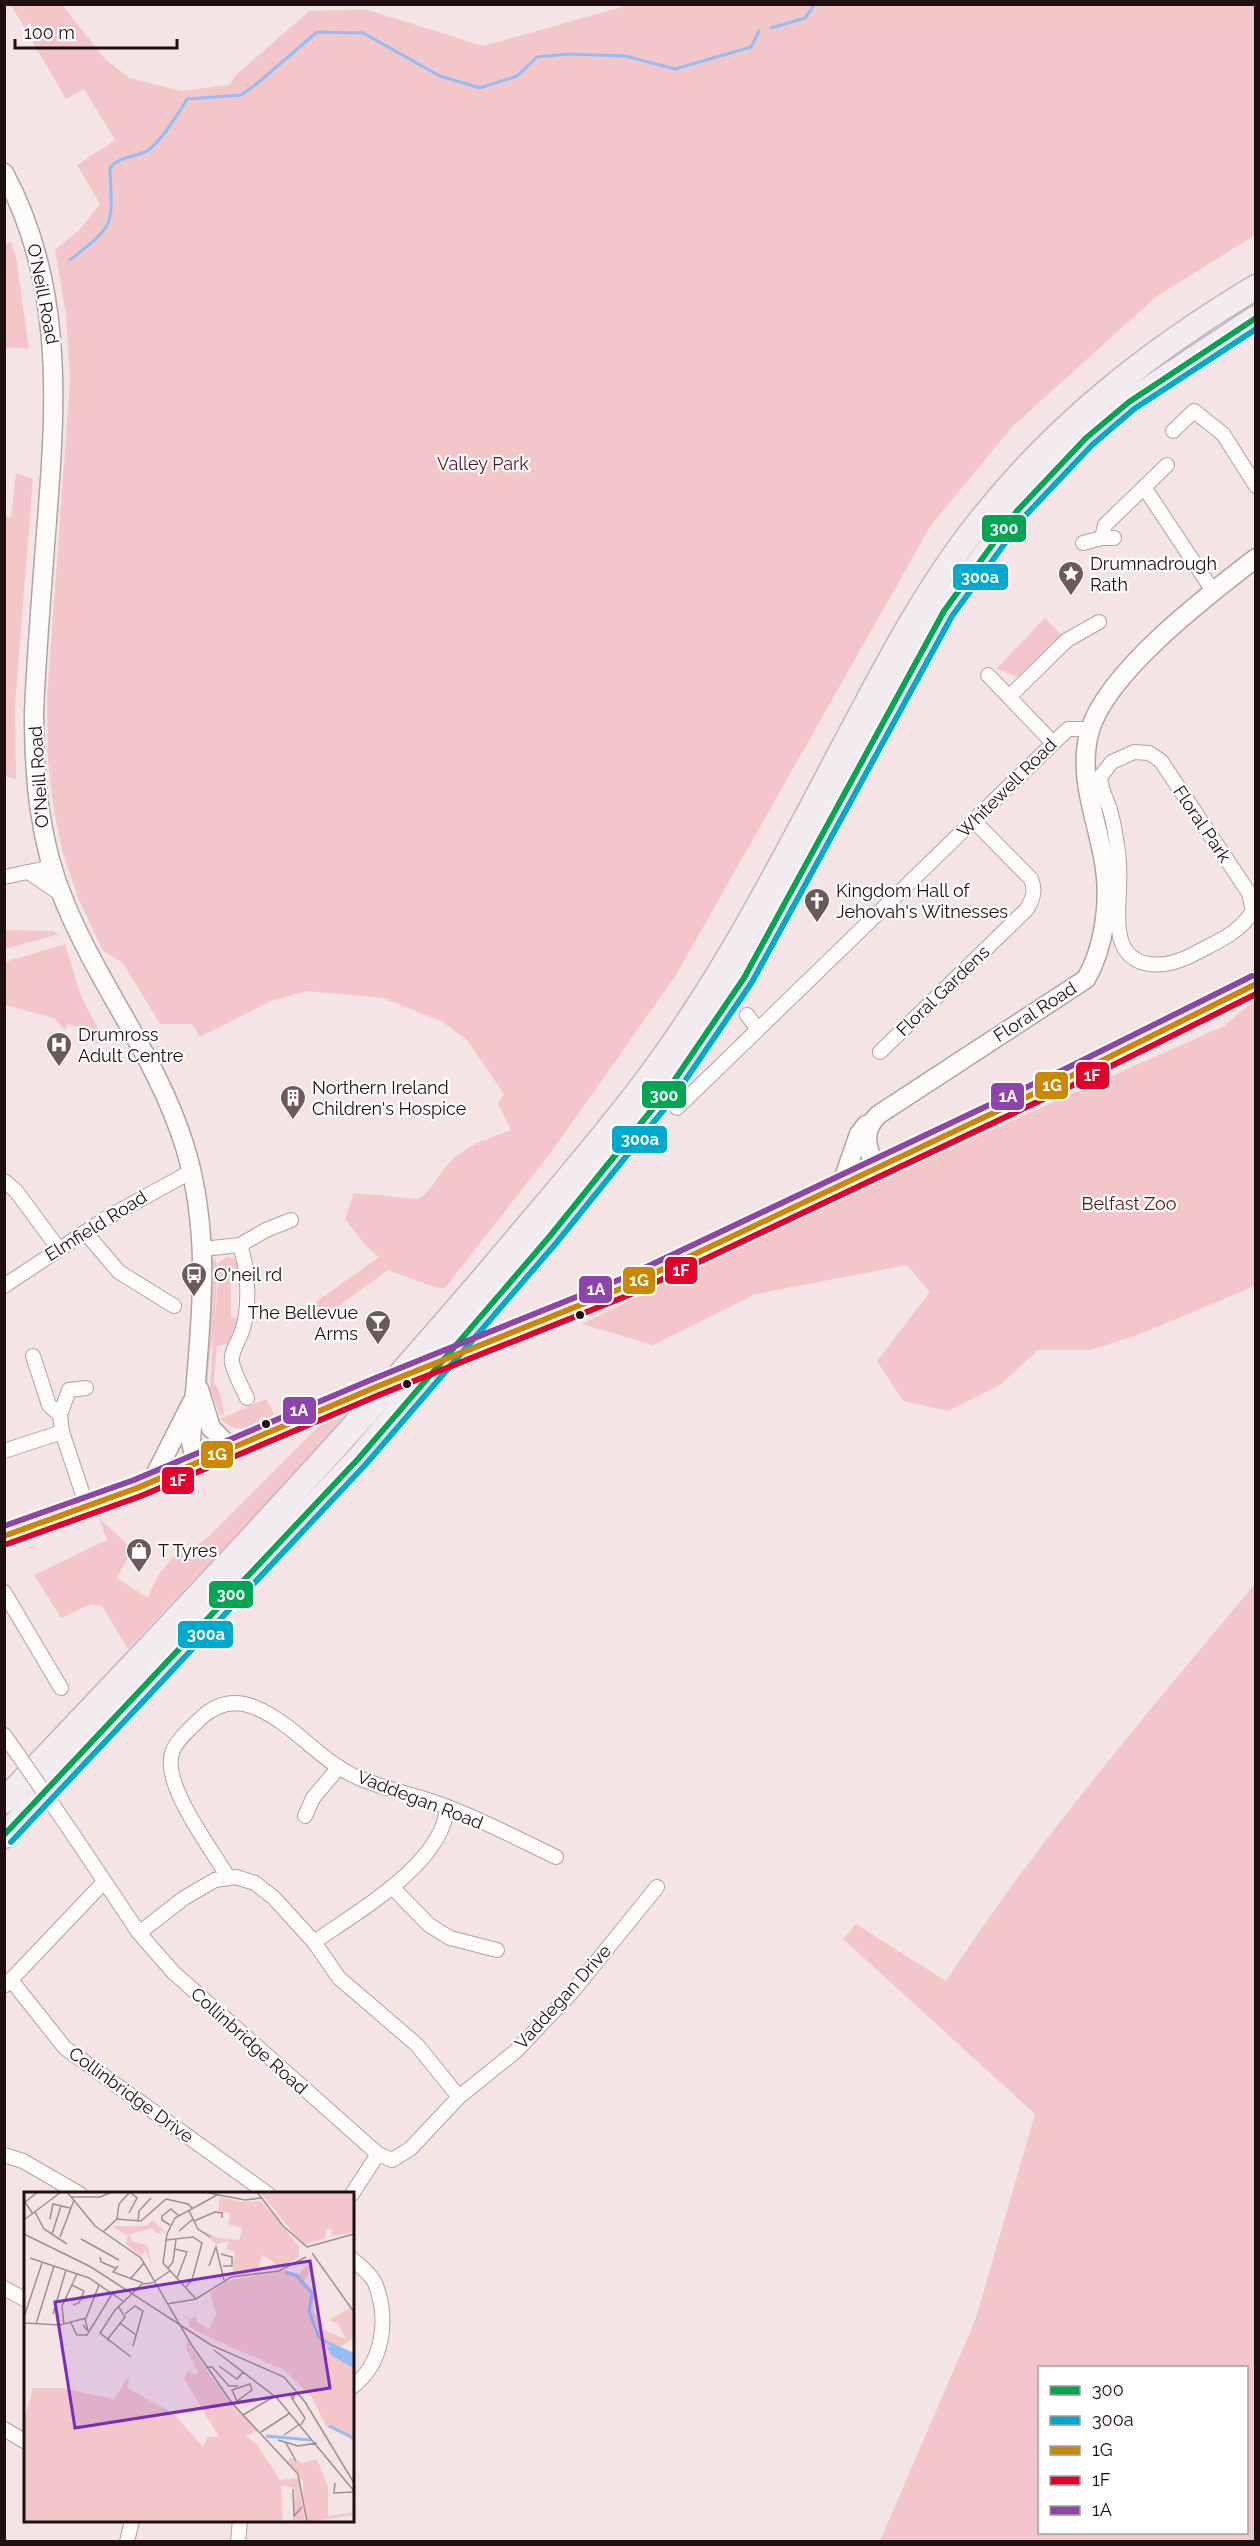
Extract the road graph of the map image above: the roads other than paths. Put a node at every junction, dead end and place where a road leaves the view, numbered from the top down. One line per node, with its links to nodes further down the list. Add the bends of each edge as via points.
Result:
1 (4, 173): 18 (main road, O'Neill Road, via 27,222 39,261 54,349 54,425 34,744 39,815)
2 (1256, 287): 56 (highway, via 1130,371 1038,453 995,502 911,624 726,963 648,1079 586,1157 340,1443)
3 (1256, 318): 59 (highway, via 1128,402 1086,438 1017,511 944,611 744,978 667,1091 557,1228 359,1458)
4 (1173, 431): 6 (street, via 1194,411 1222,434)
5 (1167, 465): 7 (street)
6 (1256, 486)
7 (1144, 487): 8 (street, via 1105,525 1108,538); 10 (street)
8 (1083, 543)
9 (1256, 558): 10 (main road)
10 (1213, 591): 14 (main road, via 1119,682)
11 (1099, 622): 13 (street, via 1067,639)
12 (988, 675): 13 (street)
13 (1009, 697): 15 (street)
14 (1091, 729): 15 (street, Whitewell Road, via 1068,729); 17 (main road, Floral Road, via 1085,769)
15 (1053, 743): 16 (street, Whitewell Road)
16 (974, 821): 24 (street, Whitewell Road); 25 (street, Floral Gardens, via 1031,879 1035,888 1033,898 1027,909)
17 (1105, 827): 17 (street, Floral Park, via 1110,808 1101,790 1100,777 1112,762 1134,752 1149,753 1161,761 1249,893 1253,911 1228,936 1179,961 1156,967 1135,960 1121,943 1121,877); 27 (main road, Floral Road, via 1107,899 1099,944 1086,979)
18 (52, 867): 19 (street); 21 (main road, O'Neill Road)
19 (30, 873): 20 (street); 21 (street)
20 (4, 877)
21 (62, 895): 29 (main road, O'Neill Road, via 79,934 158,1077)
22 (1256, 984): 28 (main road)
23 (747, 1015): 24 (street)
24 (757, 1028): 26 (street, Whitewell Road)
25 (880, 1052)
26 (677, 1108)
27 (869, 1124): 28 (main road, via 866,1142); 31 (main road, via 859,1134)
28 (875, 1167): 31 (main road)
29 (192, 1171): 33 (street, Elmfield Road); 36 (main road, O'Neill Road)
30 (4, 1181): 35 (street, via 16,1191)
31 (842, 1183): 46 (main road, bridge, via 625,1287)
32 (291, 1220): 34 (street)
33 (86, 1232): 35 (street, Elmfield Road); 38 (street, via 119,1272)
34 (240, 1245): 36 (street); 42 (street, via 245,1266 246,1313 232,1362)
35 (58, 1248): 37 (street, Elmfield Road)
36 (204, 1249): 40 (main road, O'Neill Road, via 204,1298)
37 (4, 1286)
38 (174, 1306)
39 (33, 1356): 44 (street, via 49,1405)
40 (196, 1379): 43 (main road, O'Neill Road); 46 (main road, via 212,1428)
41 (86, 1388): 44 (street, via 69,1389)
42 (247, 1398)
43 (194, 1399): 48 (main road, O'Neill Road, via 191,1440); 49 (main road)
44 (60, 1415): 45 (street)
45 (62, 1432): 47 (street); 50 (street)
46 (231, 1448): 48 (main road)
47 (4, 1451)
48 (195, 1463): 49 (main road)
49 (152, 1481): 50 (main road)
50 (87, 1507): 51 (main road)
51 (4, 1536)
52 (4, 1592): 53 (street)
53 (61, 1688)
54 (4, 1735): 62 (street, Collinbridge Road, bridge)
55 (339, 1767): 57 (street, Vaddegan Road, via 358,1778); 58 (street, via 313,1798); 61 (street, Vaddegan Road, via 271,1715 252,1706 231,1703 213,1707 188,1730 172,1751 169,1769 173,1787)
56 (4, 1802)
57 (447, 1807): 60 (street, Vaddegan Road); 64 (street, via 446,1821 418,1863)
58 (305, 1816)
59 (4, 1836)
60 (556, 1857)
61 (228, 1877): 65 (street, via 184,1898); 66 (street, via 255,1883)
62 (104, 1882): 65 (street, Collinbridge Road); 68 (street)
63 (657, 1887): 69 (street, Vaddegan Drive, via 564,2000 516,2051)
64 (393, 1888): 66 (street); 67 (street, via 429,1925 450,1938)
65 (140, 1934): 71 (street, Collinbridge Road, via 173,1972)
66 (314, 1942): 69 (street, via 339,1978 417,2045)
67 (497, 1950)
68 (8, 1983): 73 (street, Collinbridge Drive, via 65,2048)
69 (459, 2097): 71 (street, via 410,2149 392,2160)
70 (4, 2154): 72 (street)
71 (378, 2154): 74 (street)
72 (78, 2192)
73 (267, 2192)
74 (353, 2192)
75 (354, 2261): 78 (street, via 374,2282 382,2312 376,2357)
76 (4, 2288): 77 (street)
77 (24, 2299)
78 (354, 2385)
79 (4, 2429): 80 (street)
80 (24, 2441)
81 (132, 2522): 83 (street)
82 (240, 2522): 84 (street)
83 (128, 2541)
84 (238, 2541)

